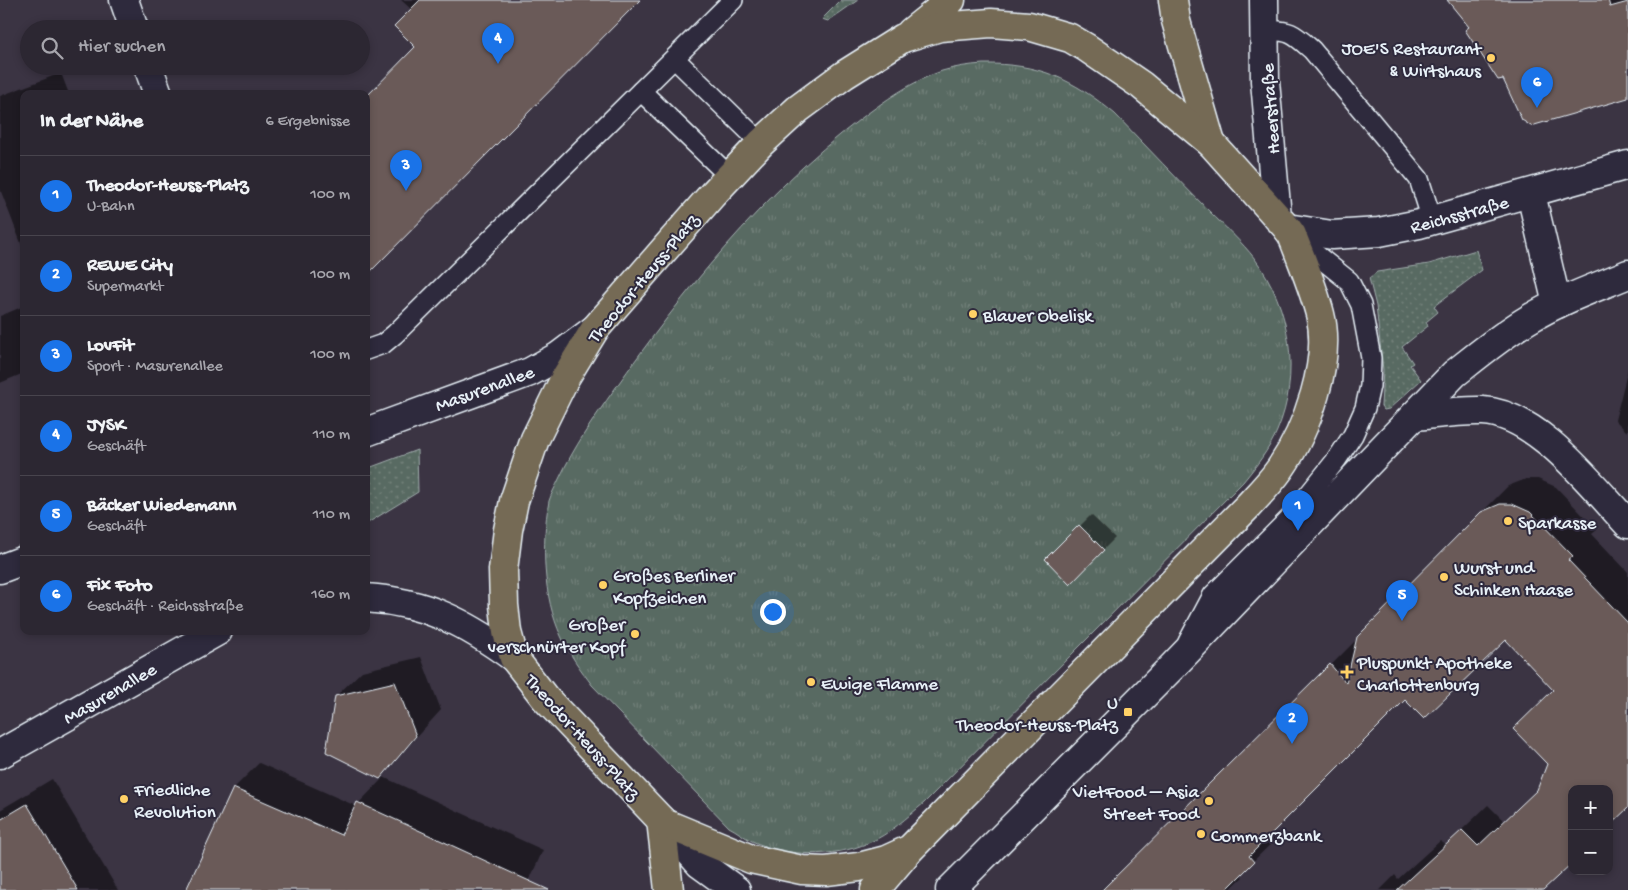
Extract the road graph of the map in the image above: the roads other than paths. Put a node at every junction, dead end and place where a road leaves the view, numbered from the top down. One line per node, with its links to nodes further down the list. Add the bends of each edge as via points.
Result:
1 (124, 0): 6 (main road)
2 (733, 0): 9 (lane)
3 (951, 0): 8 (main road)
4 (1173, 0): 14 (main road)
5 (1264, 0): 7 (main road, Heerstraße)
6 (131, 20)
7 (1266, 31): 18 (lane, via 1284,30 1312,50 1419,179); 19 (main road, Heerstraße, via 1265,81)
8 (903, 38): 13 (main road, Theodor-Heuss-Platz, via 798,109); 14 (main road, Theodor-Heuss-Platz, via 940,27 991,24 1029,26 1070,38 1141,85)
9 (675, 59): 12 (lane); 13 (lane)
10 (151, 75): 11 (main road)
11 (157, 90)
12 (641, 91): 16 (lane); 23 (lane, via 395,334 383,344)
13 (761, 143): 16 (main road, Theodor-Heuss-Platz)
14 (1211, 143): 19 (main road, Theodor-Heuss-Platz)
15 (1628, 165): 17 (main road, Reichsstraße)
16 (729, 176): 22 (main road, Theodor-Heuss-Platz)
17 (1531, 194): 18 (main road, Reichsstraße); 21 (main road)
18 (1432, 220): 19 (main road, Reichsstraße, via 1379,232 1332,235)
19 (1285, 227): 32 (lane, Theodor-Heuss-Platz, via 1349,281 1361,305 1371,358 1365,408 1337,459 1289,519 1212,594); 35 (main road, Theodor-Heuss-Platz, via 1320,315 1322,355 1318,386 1307,417 1280,469 1248,506)
20 (1628, 274): 21 (main road)
21 (1557, 304): 24 (main road, via 1498,340 1454,374)
22 (594, 329): 25 (main road, Masurenallee, via 559,356 530,372); 31 (main road, Theodor-Heuss-Platz, via 535,439 514,501 503,570 506,632)
23 (370, 349)
24 (1414, 416): 26 (main road, via 1484,411 1515,419 1544,436); 32 (main road, Theodor-Heuss-Platz)
25 (370, 431)
26 (1628, 524)
27 (20, 562): 28 (main road)
28 (0, 569)
29 (370, 598): 31 (main road, via 398,601 440,613 484,636)
30 (211, 635): 33 (main road, Masurenallee)
31 (514, 658): 34 (main road, Theodor-Heuss-Platz, via 545,698)
32 (1173, 666): 39 (main road, Theodor-Heuss-Platz)
33 (0, 754)
34 (662, 821): 35 (main road, Theodor-Heuss-Platz, via 751,859 802,870 859,867); 36 (main road); 37 (main road, Theodor-Heuss-Platz, via 700,864)
35 (910, 849): 38 (main road, Theodor-Heuss-Platz)
36 (669, 890)
37 (736, 890)
38 (875, 890)
39 (950, 890)

